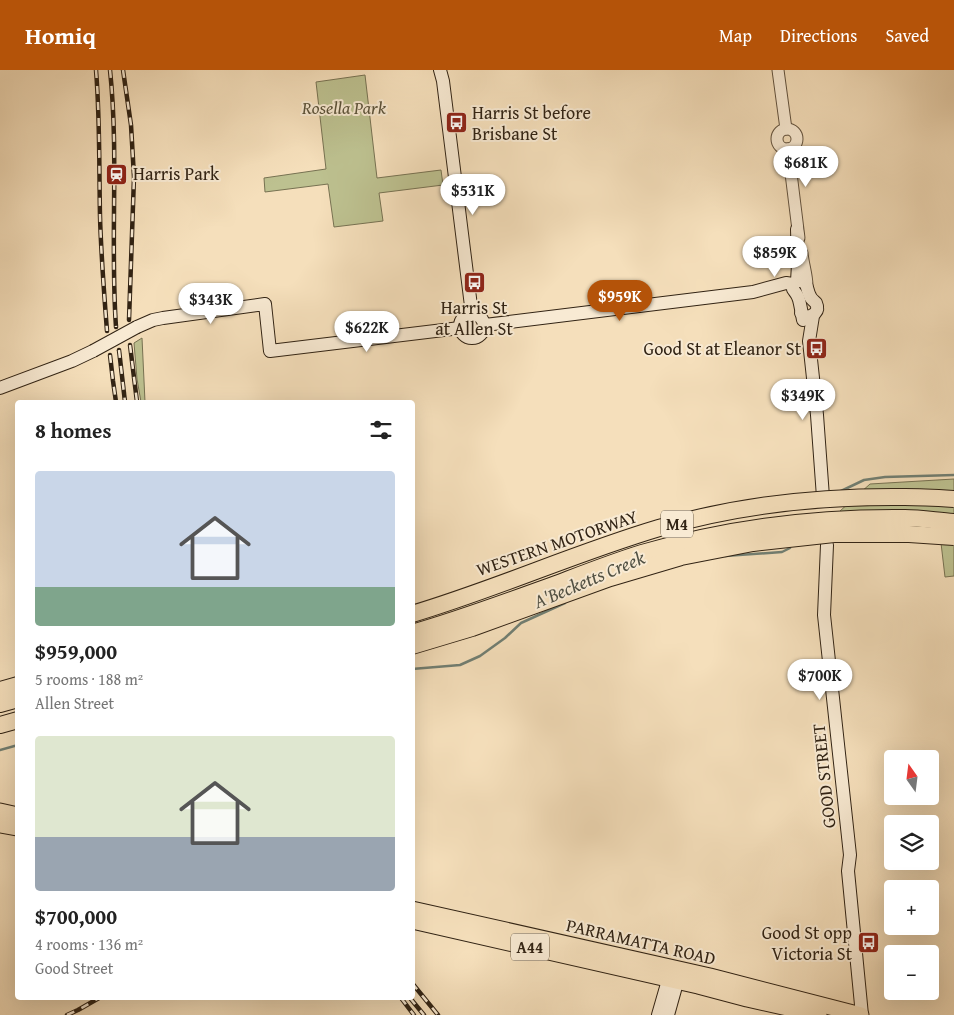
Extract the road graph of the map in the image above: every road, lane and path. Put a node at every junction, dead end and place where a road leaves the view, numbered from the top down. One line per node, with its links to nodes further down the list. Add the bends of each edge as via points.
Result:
1 (778, 70): 3 (street, via 786,129 795,132 797,138 794,147 788,149)
2 (442, 74): 5 (main road)
3 (797, 229): 4 (main road)
4 (798, 286): 6 (main road, via 778,292 753,292); 9 (main road, via 800,307 807,314 805,332 809,341)
5 (472, 314): 6 (main road, via 482,318); 7 (main road, via 462,319)
6 (484, 325): 7 (main road, via 481,336 473,339 465,337)
7 (460, 328): 8 (main road, bridge, via 270,351 265,304 153,320 93,352)
8 (0, 388)
9 (823, 498)
10 (954, 499): 14 (highway, WESTERN MOTORWAY / M4, bridge, via 876,497 750,507 651,531)
11 (954, 522): 15 (highway, M4, bridge, via 906,518 832,520 723,533 642,554)
12 (954, 538): 16 (highway, M4, bridge, via 834,534 753,542 681,557 610,578)
13 (827, 545): 27 (main road, GOOD STREET, via 824,615)
14 (415, 613)
15 (415, 632)
16 (415, 645)
17 (15, 685): 18 (highway)
18 (0, 690)
19 (15, 700): 20 (highway)
20 (0, 704)
21 (15, 721): 22 (highway)
22 (0, 725)
23 (0, 811): 24 (highway)
24 (15, 814)
25 (0, 825): 26 (highway)
26 (15, 828)
27 (850, 854): 34 (main road, GOOD STREET, via 848,872); 35 (main road, GOOD STREET, via 856,870)
28 (415, 910): 30 (highway, PARRAMATTA ROAD / A44)
29 (415, 922): 30 (highway, PARRAMATTA ROAD / A44)
30 (674, 974): 31 (main road); 32 (main road); 33 (highway, PARRAMATTA ROAD / A44); 34 (highway, PARRAMATTA ROAD / A44, via 710,976)
31 (658, 1015)
32 (668, 1015)
33 (819, 1015)
34 (862, 1015)
35 (870, 1015)

